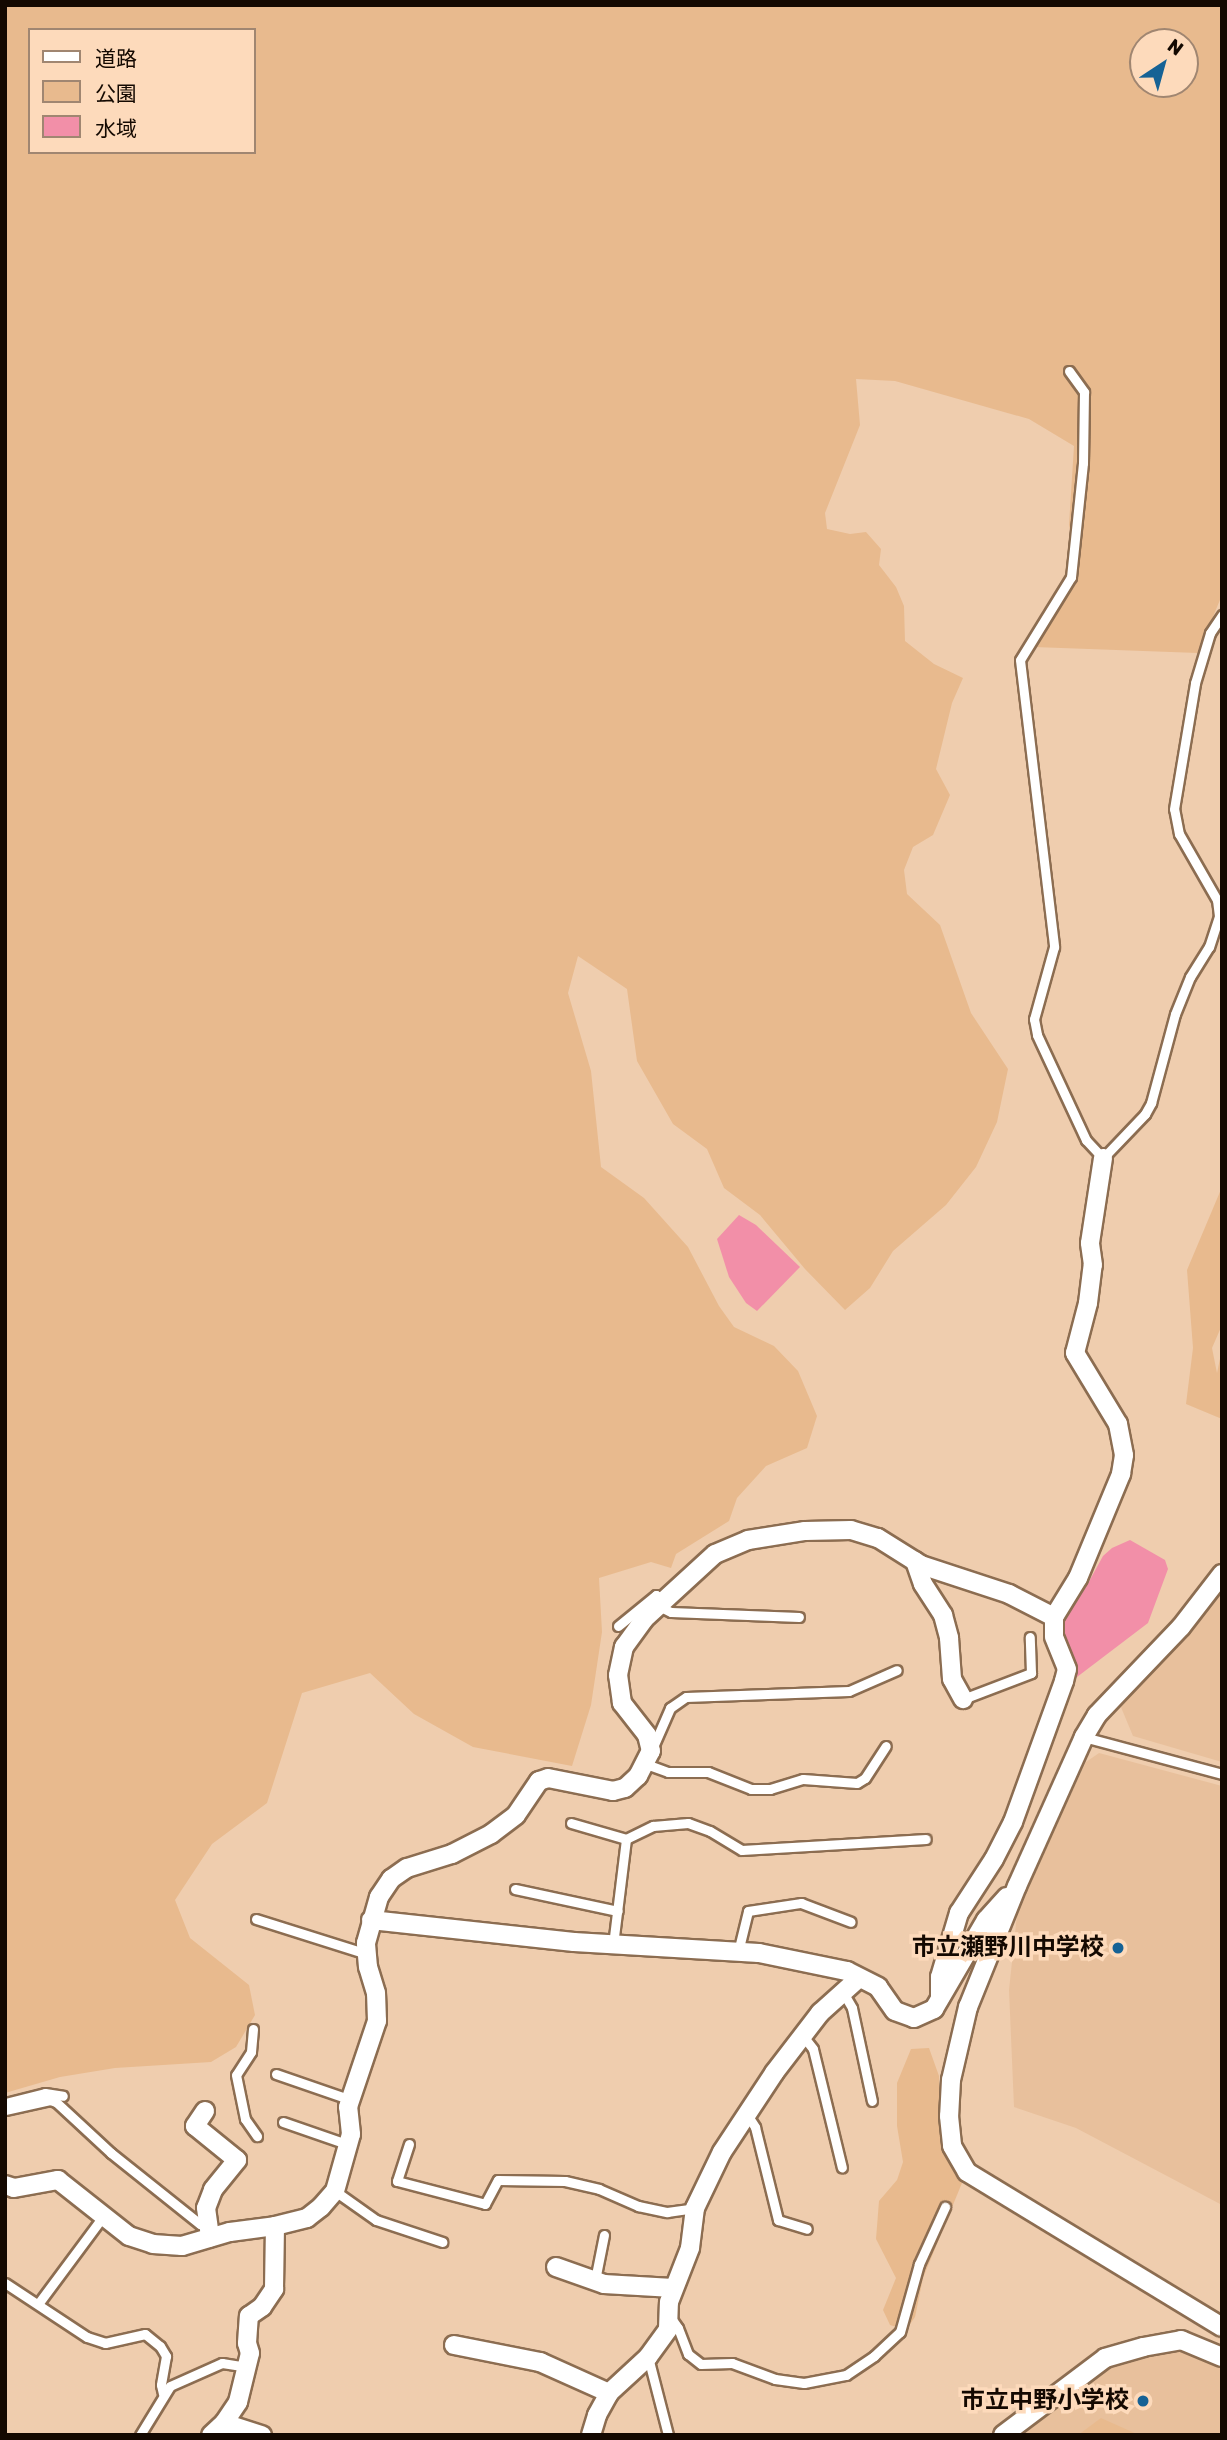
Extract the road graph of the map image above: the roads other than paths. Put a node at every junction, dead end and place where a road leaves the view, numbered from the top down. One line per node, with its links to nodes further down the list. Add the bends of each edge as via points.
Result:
1 (1069, 371): 3 (lane, via 1084,392 1083,463 1071,577 1020,660 1054,947 1034,1018 1037,1035 1087,1140)
2 (1222, 615): 3 (lane, via 1210,633 1195,683 1174,809 1180,834 1217,900 1218,923 1175,1014 1151,1103)
3 (1103, 1158): 8 (street, via 1090,1243 1093,1265 1088,1303 1075,1353 1118,1424 1124,1455 1121,1474 1078,1578)
4 (915, 1561): 6 (street, via 878,1538 851,1530 748,1540 715,1555); 8 (street, via 1009,1594); 12 (street, via 943,1615 952,1679)
5 (1222, 1574): 13 (street, via 1181,1627 1097,1715)
6 (661, 1604): 7 (lane, via 671,1612); 9 (lane, via 656,1595); 15 (street, via 624,1647 618,1675 622,1703 647,1735)
7 (799, 1617)
8 (1054, 1617): 31 (street, via 1054,1636 1068,1669 1065,1681 1013,1822 959,1913 940,1977)
9 (618, 1626)
10 (1030, 1637): 12 (lane, via 1031,1673)
11 (897, 1670): 15 (lane, via 849,1690 686,1697 670,1708)
12 (963, 1699)
13 (1084, 1737): 16 (lane); 20 (street)
14 (886, 1746): 15 (lane, via 857,1783 803,1779 751,1789 708,1772 668,1772)
15 (648, 1758): 24 (street, via 633,1781 613,1791 548,1778 539,1781 516,1815 491,1834 452,1854 407,1868 391,1880 379,1896)
16 (1222, 1774)
17 (571, 1823): 18 (lane)
18 (626, 1839): 19 (lane, via 653,1826 688,1824 742,1850); 22 (lane)
19 (926, 1839)
20 (1017, 1886): 31 (street, via 986,1920); 63 (street, via 968,2007 951,2080 951,2146 967,2172)
21 (515, 1889): 22 (lane)
22 (618, 1911): 26 (lane)
23 (256, 1919): 28 (lane)
24 (371, 1920): 26 (street); 28 (street)
25 (851, 1922): 27 (lane, via 801,1903 748,1911)
26 (612, 1945): 27 (street)
27 (738, 1952): 29 (street)
28 (367, 1954): 36 (street, via 376,1993 376,2021)
29 (859, 1978): 30 (street); 31 (street, via 878,1987 895,2011 906,2016 925,2015)
30 (844, 1994): 33 (street, via 820,2013); 37 (lane, via 852,2008)
31 (940, 1998)
32 (253, 2029): 43 (lane, via 251,2052 236,2075 245,2119)
33 (803, 2036): 41 (street); 46 (lane, via 813,2049)
34 (276, 2074): 36 (lane)
35 (63, 2096): 38 (lane, via 45,2093)
36 (351, 2100): 44 (street)
37 (872, 2101)
38 (5, 2103)
39 (5, 2110): 54 (lane, via 56,2102)
40 (205, 2111): 54 (street, via 195,2126 237,2160 213,2190 206,2208)
41 (746, 2113): 50 (street); 53 (lane, via 755,2127 778,2220)
42 (283, 2122): 44 (lane)
43 (257, 2136)
44 (347, 2144): 48 (street)
45 (410, 2144): 50 (lane, via 397,2182 485,2204 498,2180 565,2180 657,2210)
46 (842, 2168)
47 (5, 2185): 51 (street, via 14,2188 58,2180)
48 (335, 2191): 52 (street, via 307,2218); 56 (lane, via 376,2220)
49 (946, 2207): 62 (lane, via 919,2264 900,2332 846,2375 804,2383 775,2379 732,2363 701,2364 688,2354)
50 (695, 2208): 60 (street, via 690,2248)
51 (103, 2215): 54 (street, via 129,2236 153,2244 182,2246); 61 (lane)
52 (275, 2226): 54 (street); 67 (street, via 274,2289 262,2308 249,2316)
53 (807, 2229)
54 (209, 2232)
55 (604, 2235): 58 (lane)
56 (442, 2242)
57 (556, 2267): 58 (street)
58 (594, 2280): 60 (street)
59 (5, 2283): 61 (lane)
60 (673, 2288): 62 (street)
61 (38, 2304): 69 (lane, via 87,2337 105,2343 145,2334 166,2356)
62 (670, 2317): 65 (street, via 668,2329)
63 (1222, 2327)
64 (454, 2345): 68 (street, via 540,2362)
65 (648, 2357): 68 (street); 74 (lane)
66 (1222, 2357): 75 (street, via 1181,2340 1105,2358)
67 (247, 2367): 69 (lane, via 222,2363 179,2381); 70 (street, via 238,2402)
68 (609, 2393): 73 (street)
69 (163, 2394): 71 (lane)
70 (218, 2429): 72 (street)
71 (140, 2435)
72 (262, 2435)
73 (592, 2435)
74 (668, 2435)
75 (1003, 2435)

